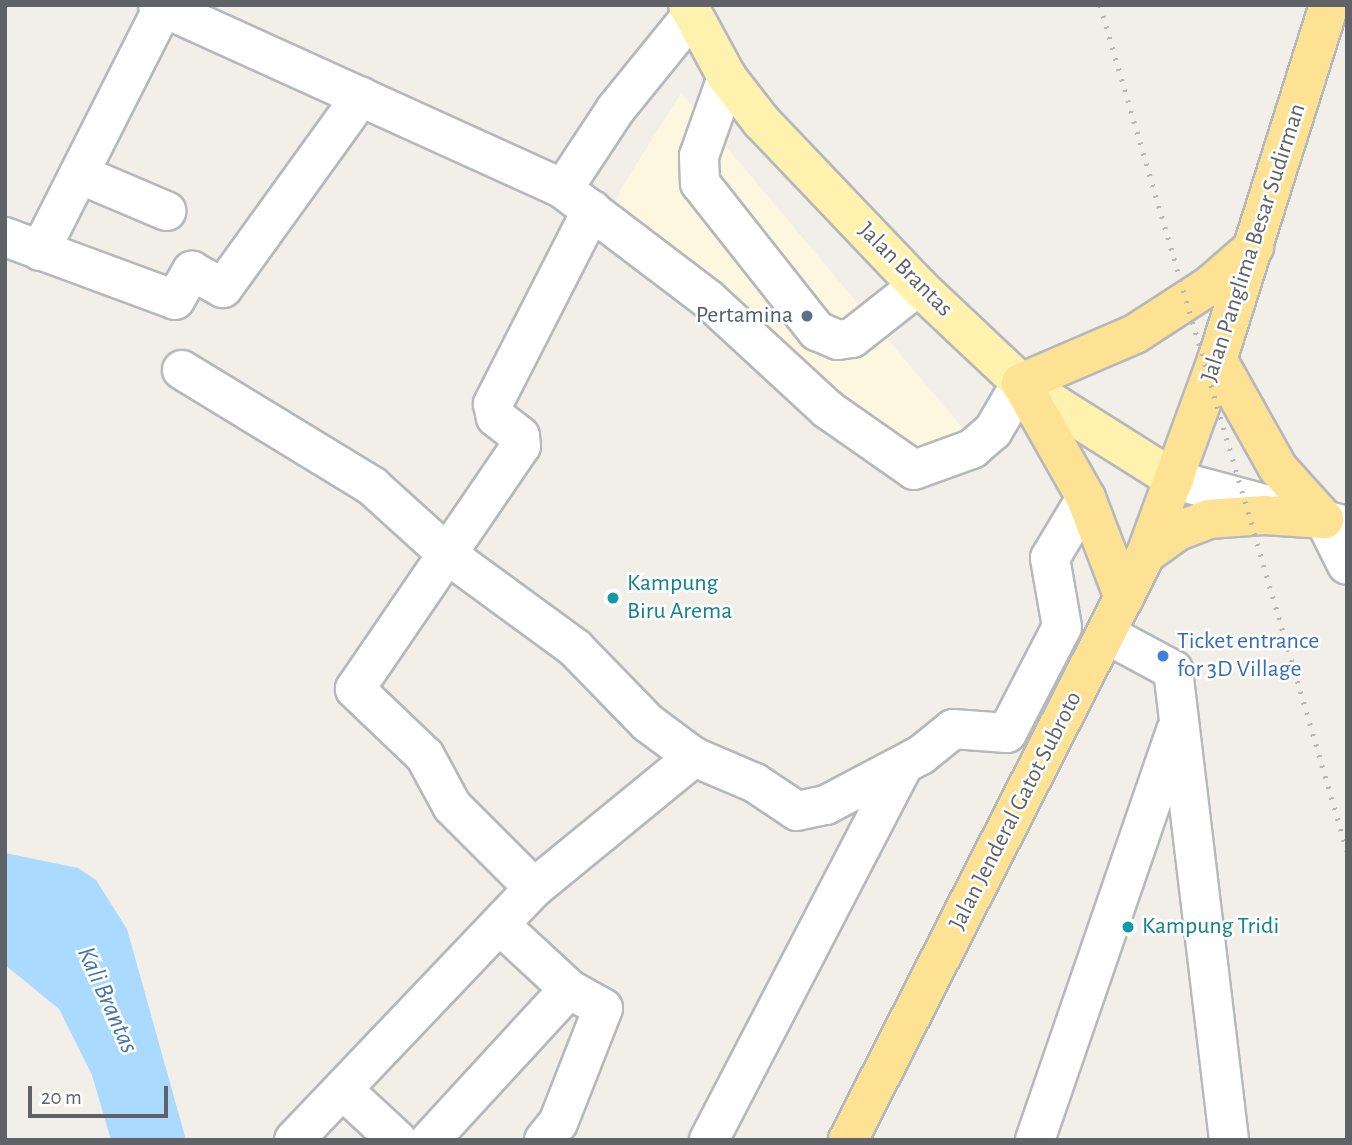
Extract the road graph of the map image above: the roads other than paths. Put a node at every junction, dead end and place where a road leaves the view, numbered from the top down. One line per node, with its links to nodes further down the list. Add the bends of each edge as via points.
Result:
1 (1329, 5): 10 (highway, Jalan Panglima Besar Sudirman)
2 (161, 7): 5 (street); 6 (street)
3 (690, 10): 4 (main road, Jalan Brantas); 7 (street, via 615,110)
4 (727, 77): 12 (main road, Jalan Brantas, via 761,121); 12 (street, via 699,156 699,183 817,331 838,340 852,338)
5 (361, 97): 7 (street); 11 (street, via 223,288 192,271 175,300)
6 (79, 174): 8 (street); 11 (street)
7 (578, 200): 15 (street, via 709,300 827,409 915,470 971,449 993,431); 20 (street, via 493,404 496,417 520,436 521,446)
8 (166, 211)
9 (5, 237): 11 (street)
10 (1254, 247): 13 (highway, Jalan Panglima Besar Sudirman); 15 (highway, via 1209,286 1135,334)
11 (40, 251)
12 (918, 286): 15 (main road, Jalan Brantas)
13 (1217, 359): 16 (highway, Jalan Panglima Besar Sudirman); 18 (highway, via 1278,468)
14 (182, 370): 20 (street, via 372,486)
15 (1021, 383): 16 (main road, Jalan Brantas); 17 (highway)
16 (1175, 480): 18 (street); 19 (highway, Jalan Jenderal Gatot Subroto)
17 (1086, 498): 22 (highway); 26 (street, via 1051,558 1062,627 1007,733 953,729)
18 (1336, 523): 19 (highway, via 1264,515 1209,519 1178,531); 21 (street)
19 (1146, 554): 22 (highway, Jalan Jenderal Gatot Subroto)
20 (448, 555): 25 (street, via 575,648 648,723); 27 (street, via 355,689 425,756 452,806)
21 (1347, 565)
22 (1124, 598): 23 (highway, Jalan Jenderal Gatot Subroto)
23 (1106, 634): 24 (street, via 1173,670); 35 (highway, Jalan Jenderal Gatot Subroto)
24 (1179, 722): 36 (street); 37 (street)
25 (694, 757): 26 (street, via 755,783 797,811 826,805); 27 (street)
26 (904, 765): 34 (street)
27 (534, 888): 28 (street)
28 (500, 925): 29 (street); 30 (street)
29 (569, 989): 31 (street); 33 (street, via 603,1008 558,1123)
30 (343, 1090): 31 (street); 32 (street)
31 (423, 1139)
32 (294, 1140)
33 (544, 1140)
34 (709, 1140)
35 (848, 1140)
36 (1034, 1140)
37 (1229, 1140)

